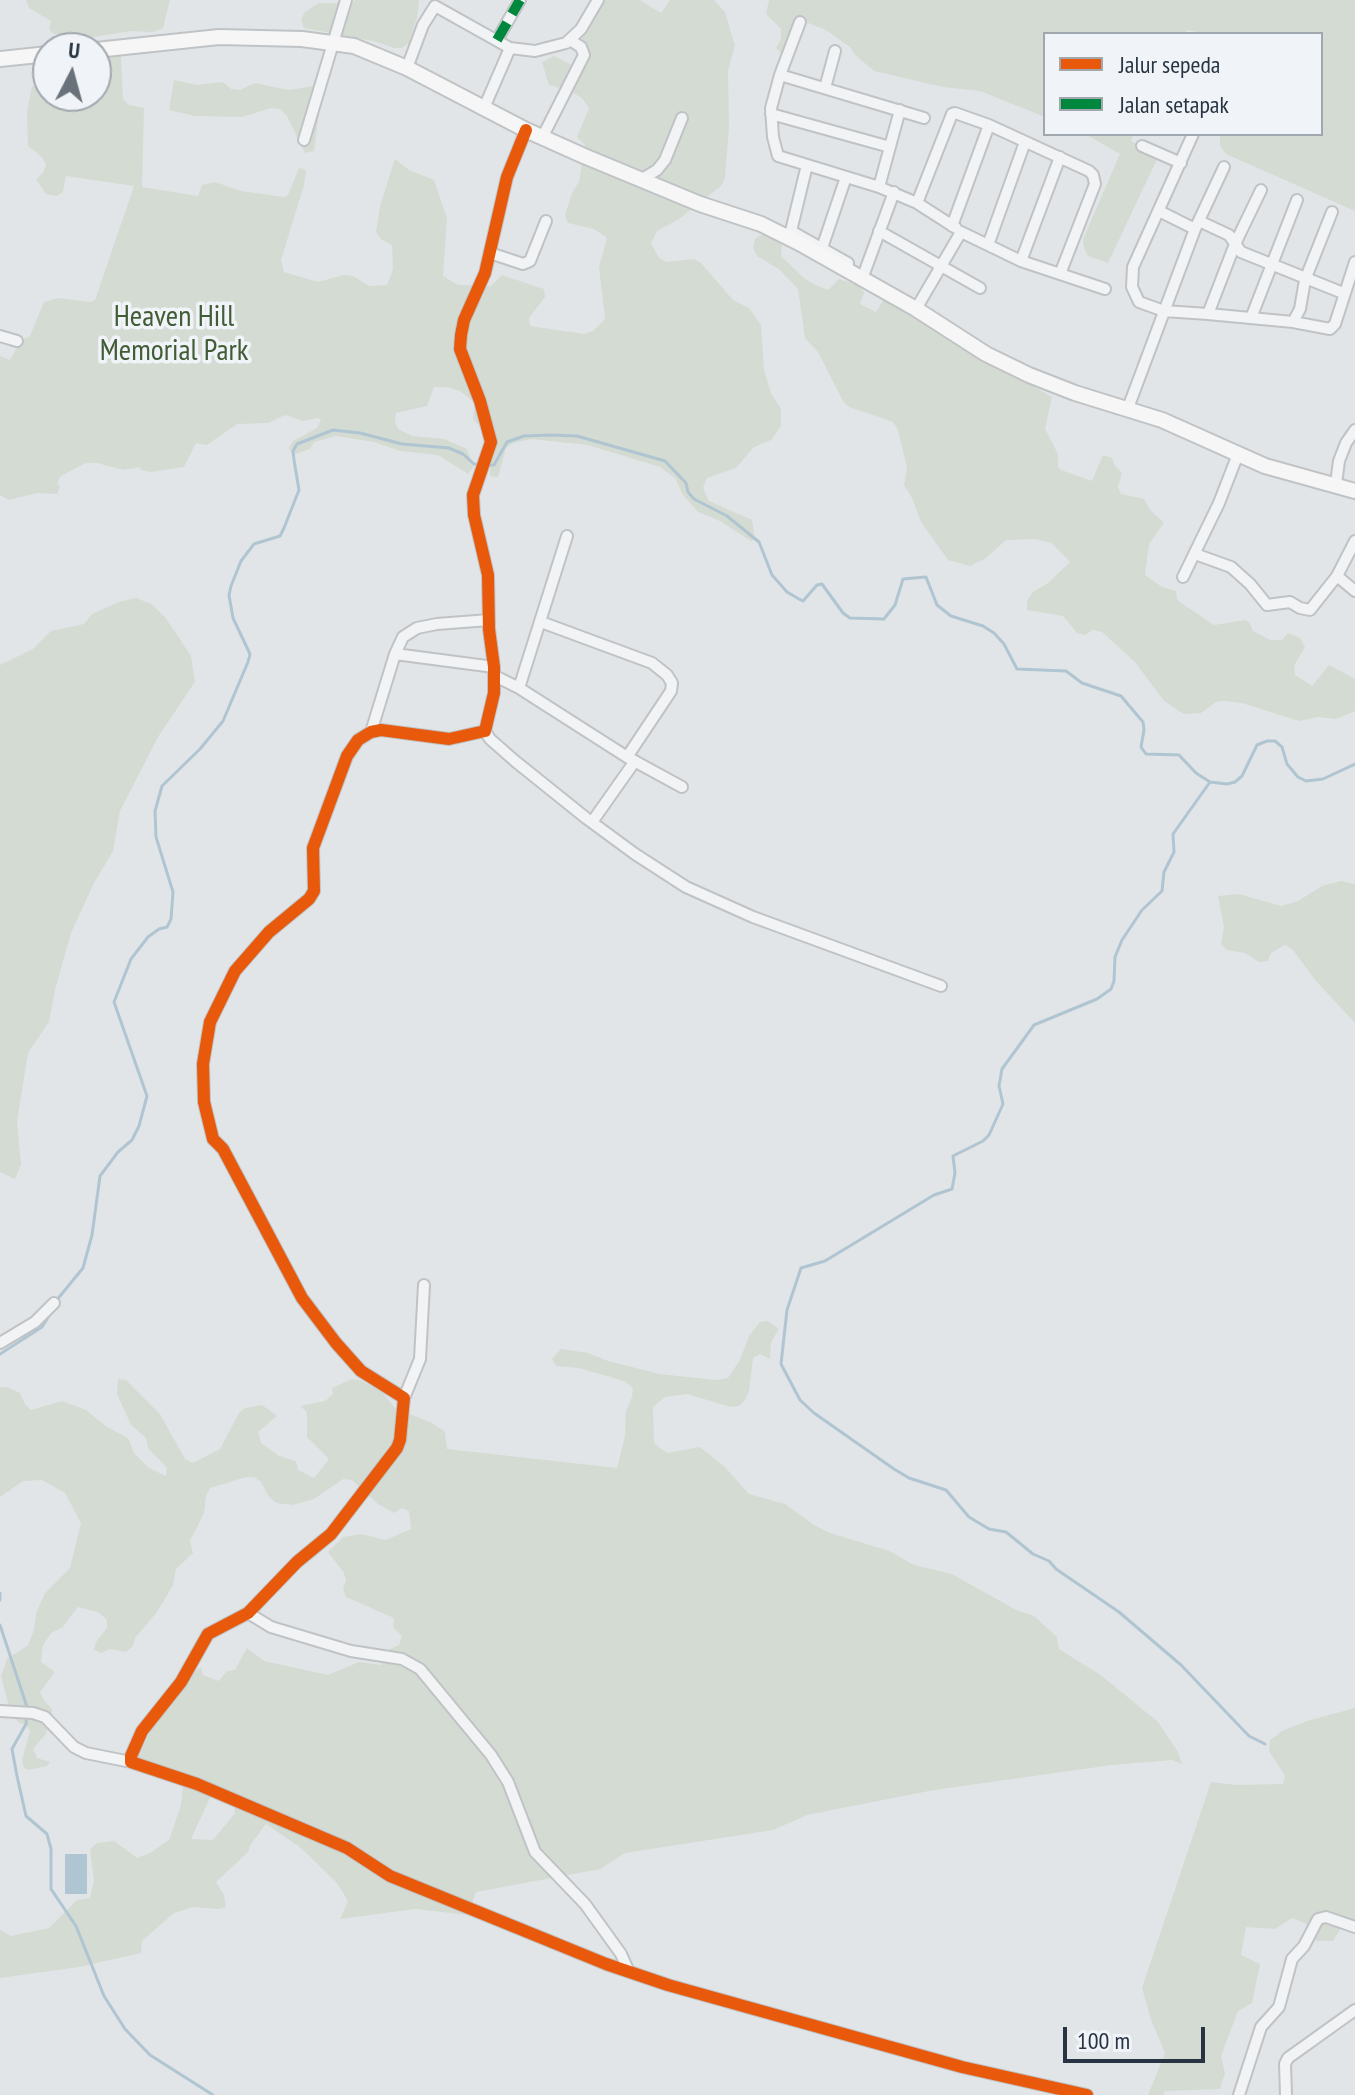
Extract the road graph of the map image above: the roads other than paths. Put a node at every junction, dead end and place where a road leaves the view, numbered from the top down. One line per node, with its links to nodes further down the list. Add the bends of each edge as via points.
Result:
1 (346, 0): 7 (street)
2 (520, 0): 5 (street)
3 (598, 0): 6 (street)
4 (800, 22): 14 (street)
5 (497, 40): 9 (street); 13 (street, via 435,6)
6 (570, 40): 9 (street, via 546,50); 24 (street, via 581,47 584,58)
7 (333, 42): 8 (street, via 219,37); 13 (street); 25 (street)
8 (112, 48)
9 (510, 48): 16 (street)
10 (835, 51): 15 (street)
11 (32, 56): 12 (street)
12 (0, 59)
13 (407, 68): 16 (street)
14 (780, 75): 15 (street); 18 (street)
15 (825, 88): 17 (street)
16 (484, 108): 22 (street)
17 (900, 110): 20 (street); 28 (street)
18 (771, 114): 28 (street); 31 (street, via 778,156)
19 (682, 118): 34 (street, via 665,160)
20 (924, 118)
21 (989, 125): 26 (street); 39 (street, via 952,114); 44 (street)
22 (526, 130): 24 (street); 49 (street, via 507,177)
23 (1192, 136): 30 (street)
24 (542, 138): 34 (street)
25 (304, 140)
26 (1025, 142): 29 (street); 47 (street)
27 (1142, 146): 30 (street)
28 (890, 147): 35 (street)
29 (1060, 157): 50 (street); 54 (street, via 1089,171 1095,184)
30 (1181, 163): 40 (street)
31 (807, 165): 33 (street); 48 (street, via 791,231)
32 (1224, 167): 43 (street)
33 (846, 177): 35 (street); 48 (street)
34 (642, 179): 55 (street, via 761,224)
35 (879, 187): 37 (street)
36 (1261, 190): 46 (street)
37 (894, 192): 39 (street); 45 (street)
38 (1297, 200): 52 (street)
39 (917, 203): 44 (street)
40 (1159, 211): 43 (street); 61 (street, via 1130,278 1139,302)
41 (1332, 212): 56 (street)
42 (546, 221): 49 (street, via 530,261 523,264)
43 (1197, 225): 46 (street, via 1229,235); 61 (street)
44 (956, 229): 47 (street); 53 (street)
45 (879, 231): 53 (street); 55 (street)
46 (1235, 244): 52 (street); 62 (street)
47 (988, 245): 50 (street)
48 (822, 248): 55 (street)
49 (490, 253): 78 (street, via 464,320 460,349 491,442 473,495 488,575)
50 (1021, 261): 54 (street)
51 (1355, 262): 59 (street)
52 (1270, 265): 56 (street); 63 (street)
53 (941, 267): 57 (street); 60 (street)
54 (1060, 274): 58 (street)
55 (864, 276): 60 (street)
56 (1305, 280): 59 (street); 64 (street)
57 (980, 288)
58 (1105, 289)
59 (1343, 293): 64 (street, via 1330,329)
60 (916, 309): 67 (street, via 1029,375)
61 (1164, 311): 62 (street); 67 (street)
62 (1208, 314): 63 (street)
63 (1251, 318): 64 (street)
64 (1293, 322)
65 (0, 336): 66 (street)
66 (17, 341)
67 (1128, 408): 69 (street)
68 (1355, 430): 70 (street, via 1339,461)
69 (1238, 454): 70 (street); 74 (street)
70 (1336, 484): 71 (street)
71 (1355, 491)
72 (567, 536): 79 (street)
73 (1355, 541): 75 (street)
74 (1195, 554): 75 (street, via 1231,567 1271,606 1290,602 1310,610); 76 (street)
75 (1337, 576): 77 (street)
76 (1183, 577)
77 (1355, 591)
78 (489, 620): 80 (street, via 417,628 403,637); 81 (street)
79 (541, 622): 82 (street); 85 (street, via 652,663 672,683)
80 (395, 654): 81 (street); 84 (street)
81 (494, 672): 82 (street); 83 (street)
82 (519, 688): 85 (street)
83 (485, 731): 84 (street, via 449,739); 87 (street)
84 (371, 732): 92 (street, via 347,756 321,824 313,848 314,891 253,948 222,993 206,1042 204,1102 213,1139 302,1298 350,1360)
85 (631, 759): 86 (street); 87 (street)
86 (682, 787)
87 (592, 822): 88 (street, via 686,887)
88 (941, 986)
89 (424, 1285): 92 (street, via 420,1359)
90 (54, 1303): 91 (street)
91 (0, 1343)
92 (404, 1398): 93 (street, via 397,1448 331,1534)
93 (248, 1613): 95 (street, via 208,1634 181,1682 142,1731); 97 (street, via 271,1627 351,1651 402,1659 420,1669 491,1755 508,1782 535,1852 585,1904)
94 (0, 1711): 95 (street, via 45,1717 74,1747)
95 (131, 1762): 97 (street, via 197,1784 347,1848 390,1876)
96 (1355, 1927): 100 (street, via 1318,1919 1292,1959 1279,2007 1261,2027)
97 (629, 1972): 99 (street, via 962,2067)
98 (1355, 2010): 101 (street, via 1288,2058)
99 (1087, 2095)
100 (1239, 2095)
101 (1286, 2095)

